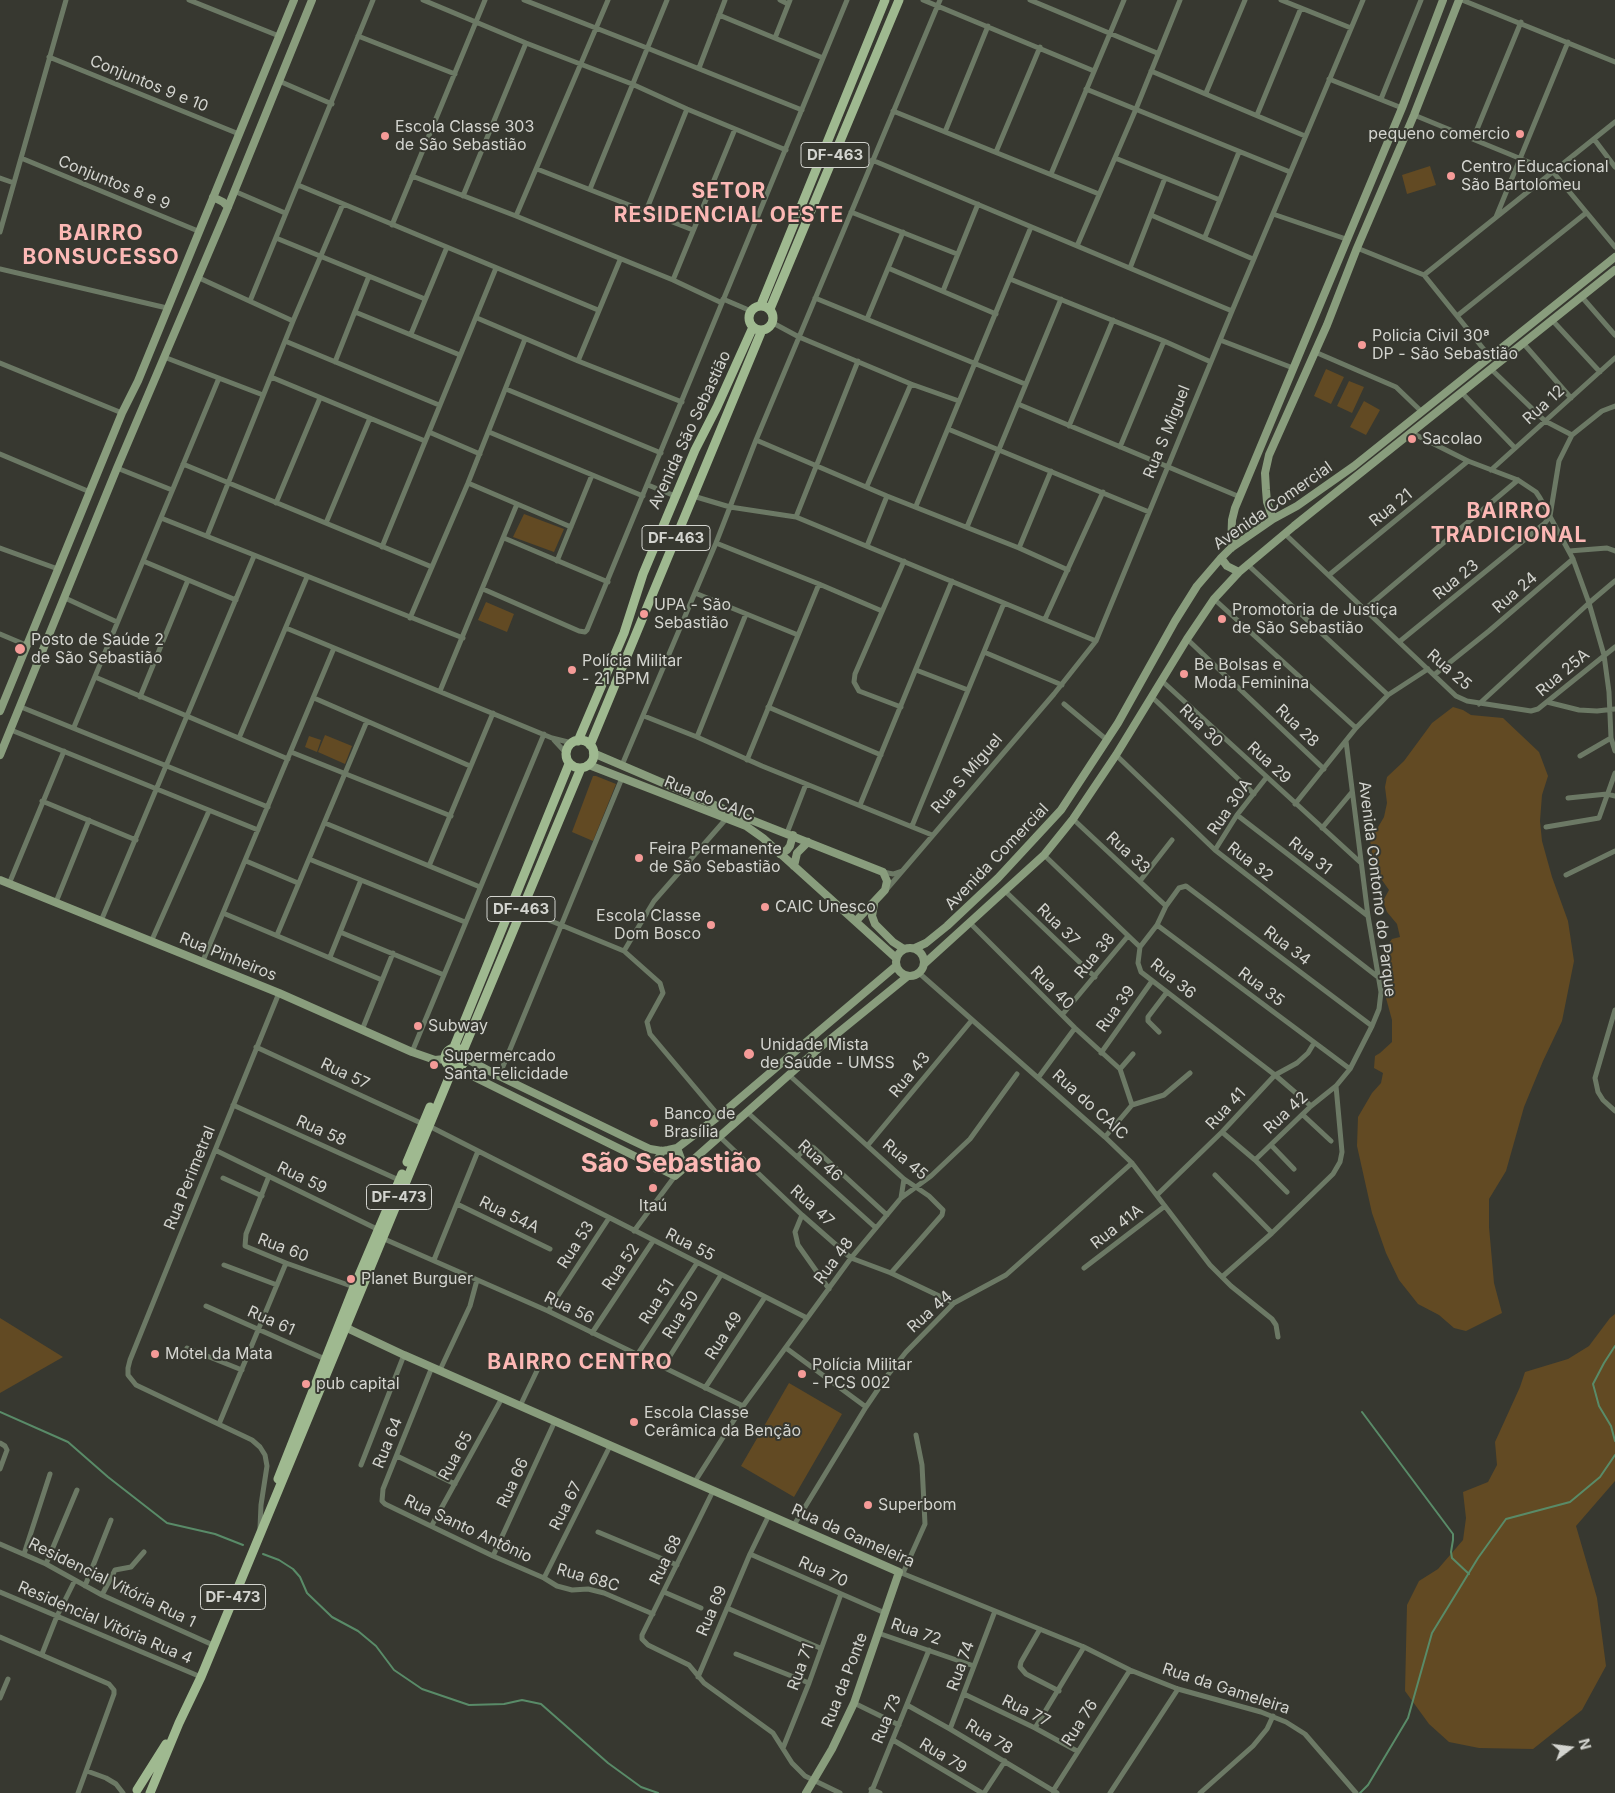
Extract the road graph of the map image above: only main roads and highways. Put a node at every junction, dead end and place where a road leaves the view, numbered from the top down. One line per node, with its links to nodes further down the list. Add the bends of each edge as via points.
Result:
1 (885, 0): 4 (main road, DF-463)
2 (892, 0): 3 (main road, DF-463)
3 (900, 0): 5 (main road, DF-463)
4 (761, 306): 5 (main road); 6 (main road, via 751,311 749,320)
5 (770, 309): 6 (main road, via 774,316 772,323 768,328)
6 (758, 329): 7 (main road, Avenida São Sebastião / DF-463); 8 (main road, Avenida São Sebastião / DF-463)
7 (694, 450): 8 (main road, via 704,451); 9 (main road, Avenida São Sebastião / DF-463)
8 (708, 456): 10 (main road, Avenida São Sebastião / DF-463)
9 (643, 574): 10 (main road, via 649,579); 11 (main road, Avenida São Sebastião / DF-463, via 624,634)
10 (659, 579): 12 (main road, Avenida São Sebastião / DF-463)
11 (575, 742): 12 (main road, via 584,742); 13 (main road, DF-463, via 566,753)
12 (591, 749): 14 (main road, DF-463, via 592,759)
13 (569, 764): 14 (main road); 15 (main road, DF-463)
14 (585, 766): 16 (main road, DF-463, via 522,909)
15 (454, 1047): 16 (main road); 17 (main road, DF-473, via 445,1054)
16 (464, 1055): 17 (main road, DF-473, via 463,1064)
17 (450, 1065): 18 (main road, DF-473)
18 (426, 1125): 19 (main road, DF-473, via 382,1238); 19 (main road, DF-473, via 378,1229 354,1287)
19 (343, 1325): 20 (main road, DF-473); 20 (main road, DF-473, via 325,1359 281,1468)
20 (268, 1516): 21 (main road, DF-473)
21 (179, 1723): 22 (main road, DF-473); 24 (main road, DF-473)
22 (134, 1791): 23 (main road, DF-473)
23 (146, 1793)
24 (150, 1793)

